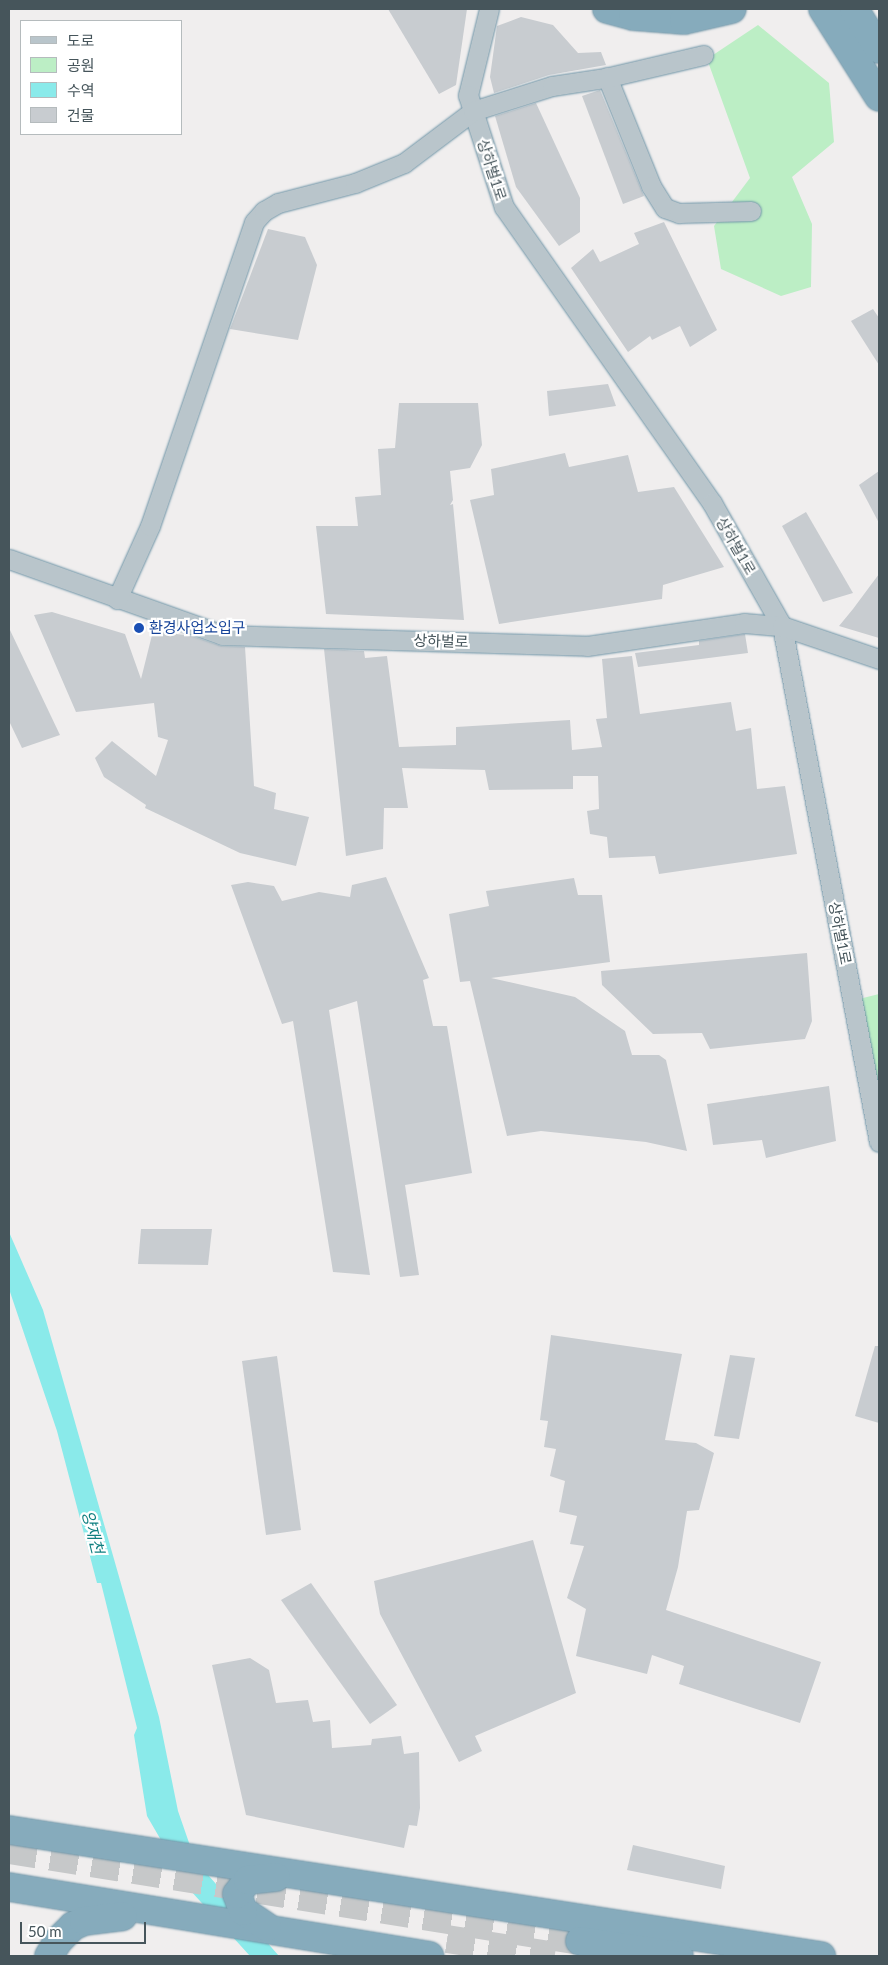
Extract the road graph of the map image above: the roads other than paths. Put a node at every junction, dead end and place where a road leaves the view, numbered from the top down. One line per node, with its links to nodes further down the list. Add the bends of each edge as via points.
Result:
1 (489, 9): 10 (street, 상하벌1로, via 468,96)
2 (607, 9): 3 (highway, via 633,16 684,20)
3 (732, 9)
4 (823, 9): 9 (highway)
5 (854, 9): 6 (highway)
6 (874, 41)
7 (703, 55): 8 (street)
8 (607, 77): 10 (street, via 552,86); 11 (street, via 651,186 665,208 679,213)
9 (879, 97)
10 (473, 111): 13 (street, via 404,163 355,183 278,203 254,222 150,526); 14 (street, 상하벌1로, via 504,207 712,503)
11 (751, 211)
12 (9, 559): 13 (street, 상하벌로)
13 (117, 599): 14 (street, 상하벌로, via 222,635 587,646 744,623)
14 (782, 626): 15 (street, 상하벌로); 16 (street, 상하벌1로)
15 (879, 659)
16 (879, 1142)
17 (9, 1830): 18 (highway)
18 (300, 1876): 21 (highway, via 248,1880 238,1890 237,1899 242,1910); 26 (highway)
19 (9, 1887): 20 (highway)
20 (154, 1912): 21 (highway); 23 (highway, via 84,1921 64,1933)
21 (272, 1930): 24 (highway)
22 (580, 1941): 25 (highway)
23 (49, 1956)
24 (429, 1956)
25 (679, 1956)
26 (821, 1956)

